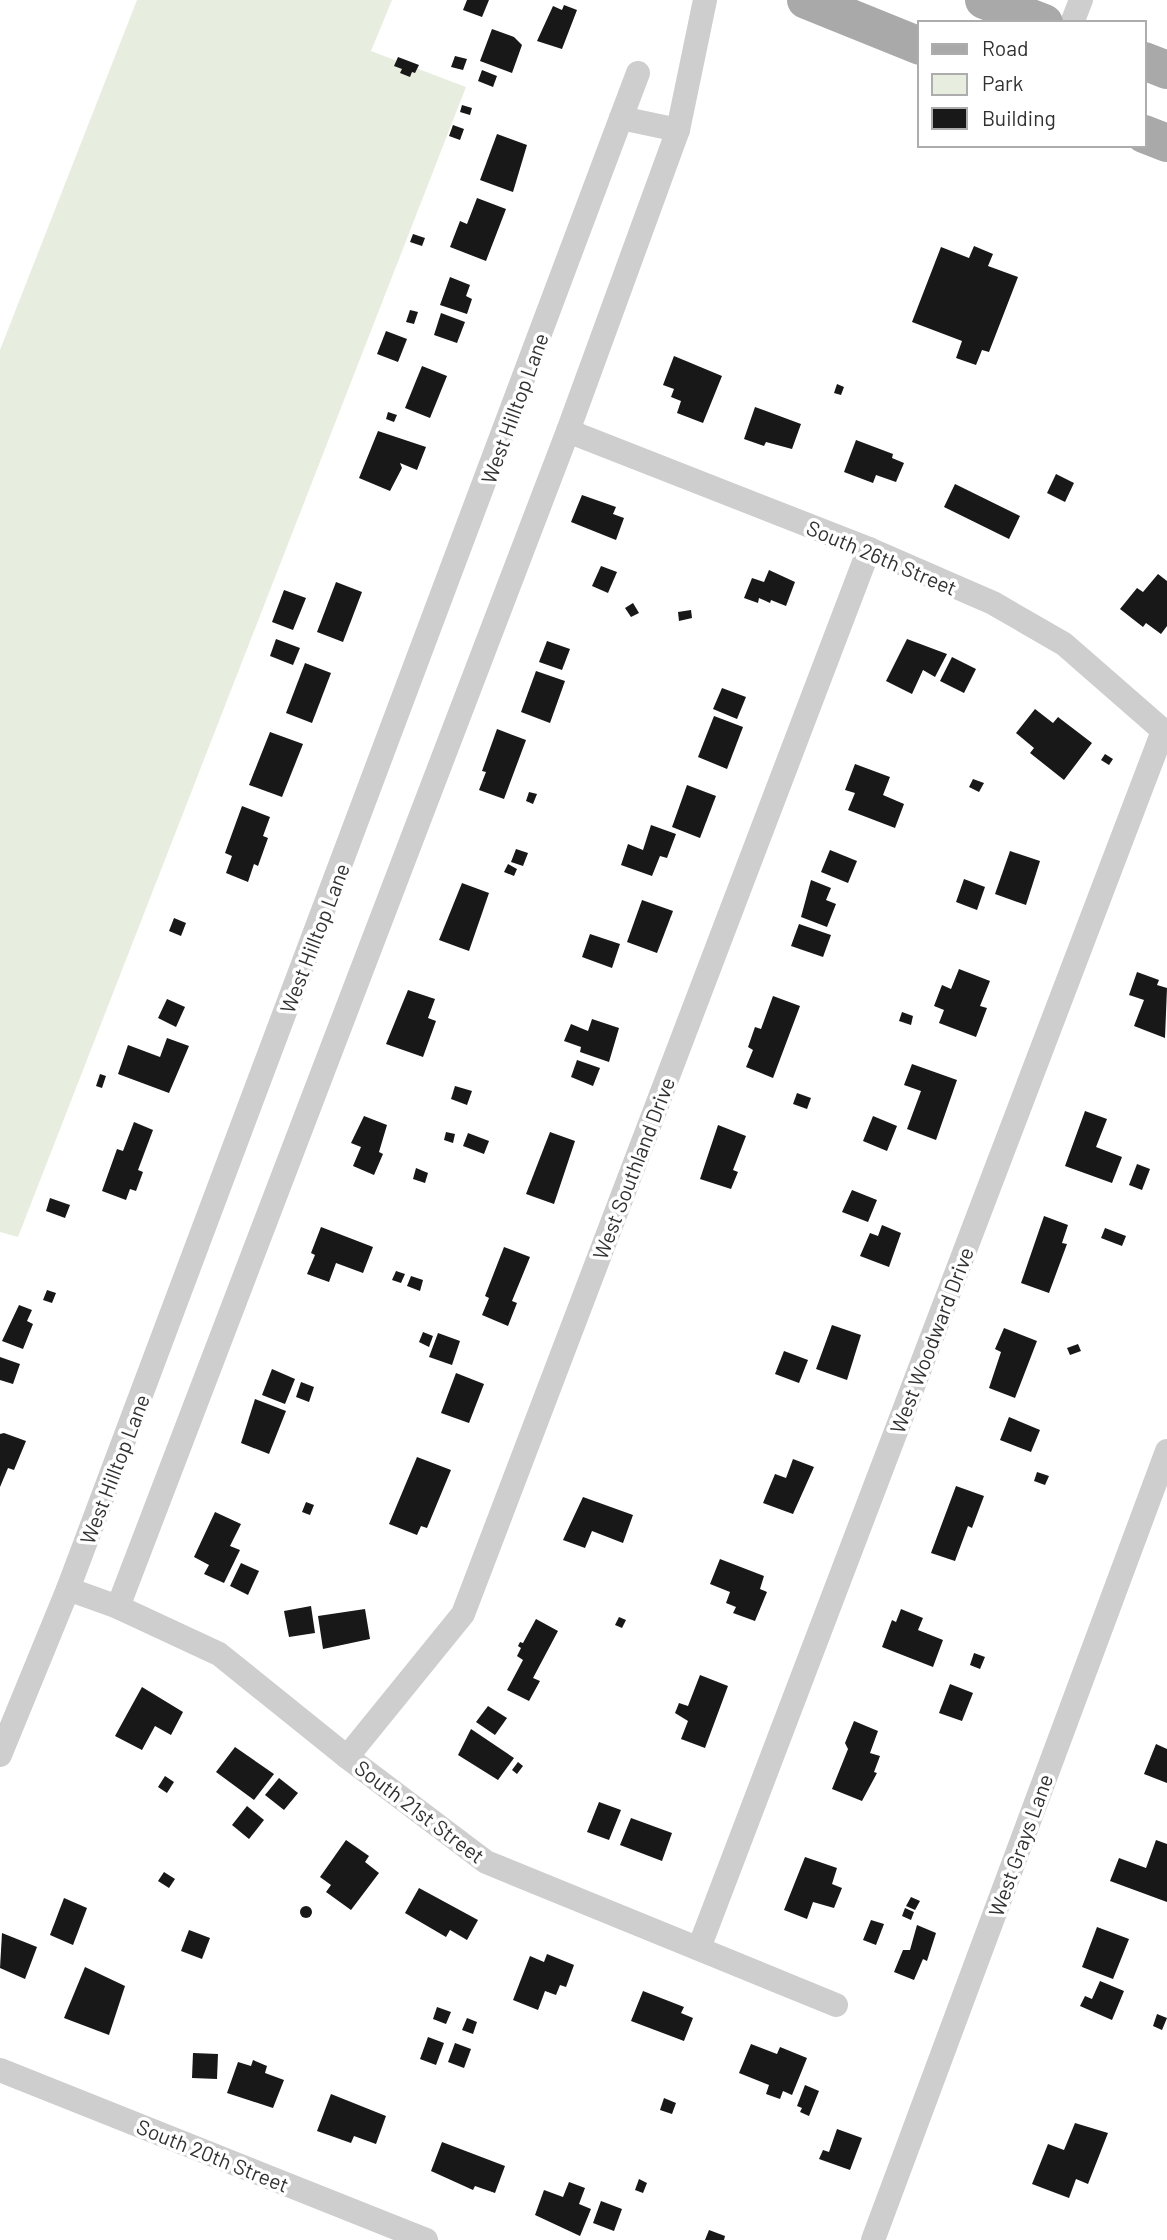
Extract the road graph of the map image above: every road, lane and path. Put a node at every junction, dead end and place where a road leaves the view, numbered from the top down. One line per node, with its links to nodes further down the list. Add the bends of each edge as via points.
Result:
1 (705, 0): 12 (street)
2 (806, 0): 7 (main road)
3 (984, 0): 5 (main road)
4 (1082, 0): 6 (street)
5 (1039, 21)
6 (1073, 21)
7 (918, 45)
8 (1146, 62): 9 (main road)
9 (1167, 70)
10 (638, 73): 11 (street, West Hilltop Lane)
11 (621, 118): 12 (street); 19 (street, West Hilltop Lane)
12 (678, 130): 15 (street)
13 (1146, 135): 14 (main road)
14 (1167, 143)
15 (568, 432): 16 (street, South 26th Street); 20 (street)
16 (869, 550): 17 (street, South 26th Street, via 993,603 1064,644); 22 (street, West Southland Drive, via 463,1614)
17 (1165, 733): 23 (street, West Woodward Drive)
18 (1167, 1451): 27 (street, West Grays Lane)
19 (68, 1589): 20 (street, South 21st Street); 21 (street, West Hilltop Lane)
20 (118, 1607): 22 (street, South 21st Street, via 219,1654)
21 (0, 1755)
22 (347, 1757): 23 (street, South 21st Street, via 486,1862)
23 (699, 1948): 24 (street, South 21st Street)
24 (836, 2005)
25 (0, 2070): 26 (street, South 20th Street)
26 (426, 2240)
27 (873, 2240)

